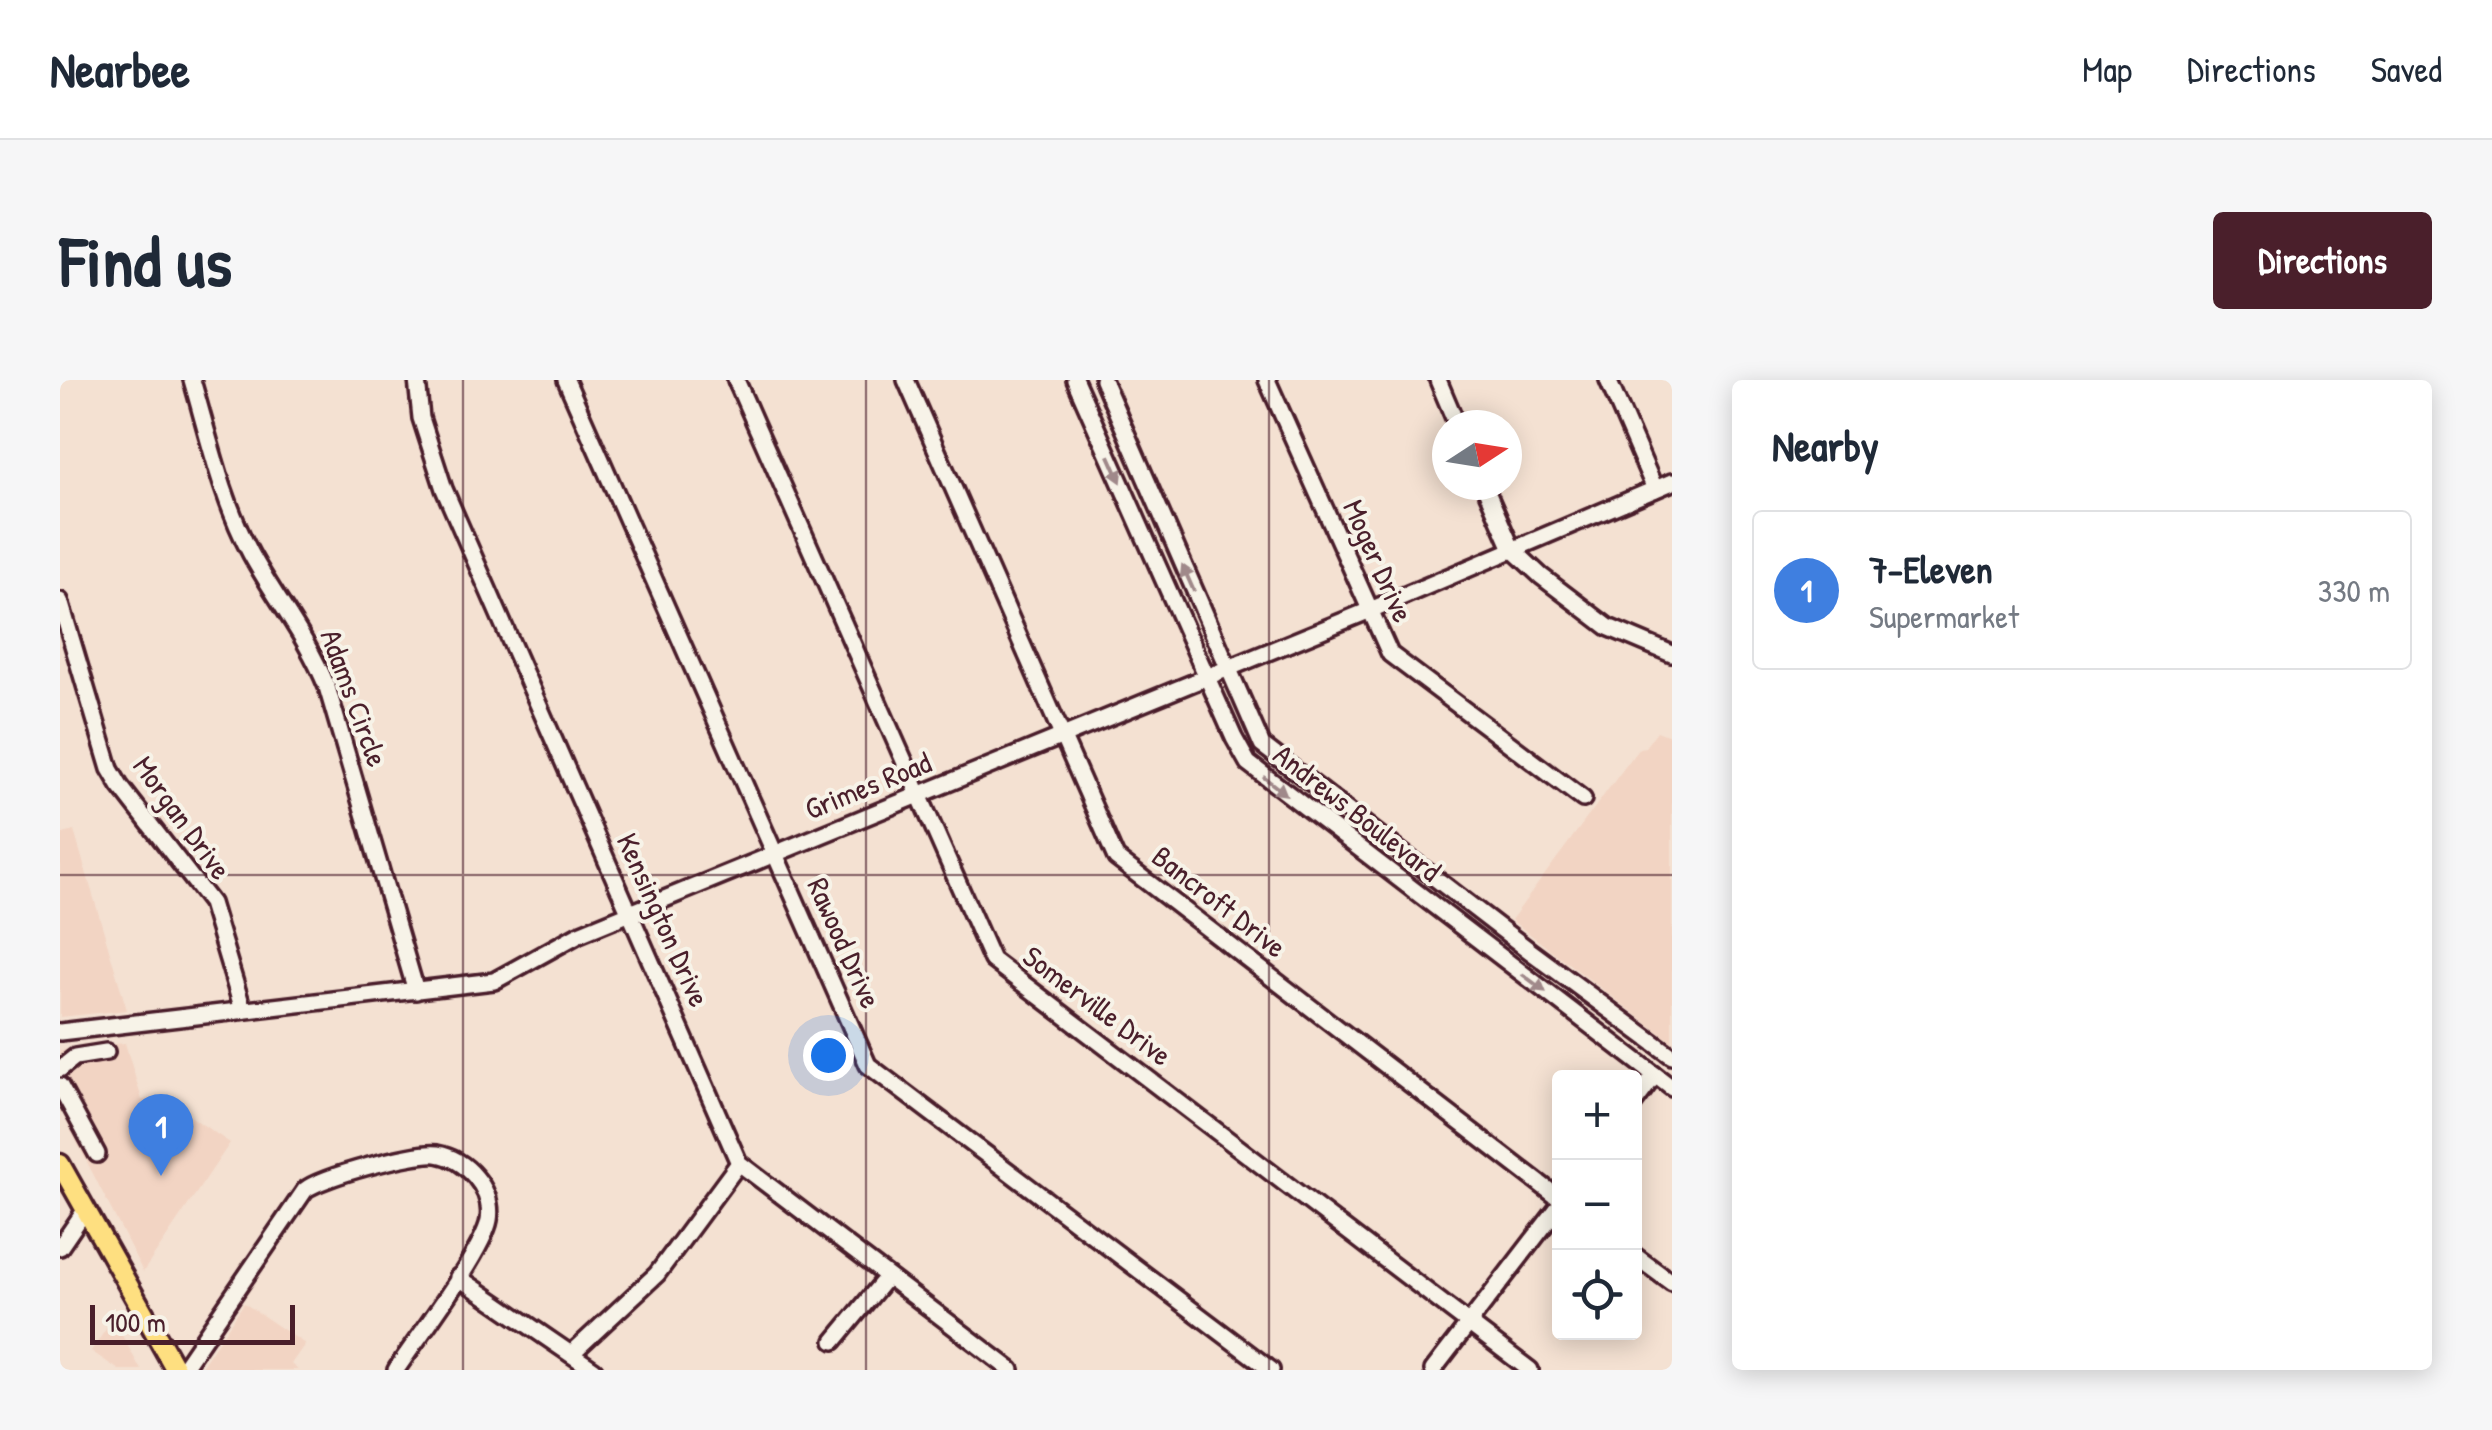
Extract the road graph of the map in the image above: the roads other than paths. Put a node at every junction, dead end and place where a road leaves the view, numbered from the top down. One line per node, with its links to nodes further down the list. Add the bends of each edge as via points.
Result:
1 (192, 380): 29 (street, Adams Circle, via 242,537 327,687)
2 (417, 380): 26 (street, Kensington Drive, via 421,418 444,489)
3 (566, 380): 25 (street, Rawood Drive)
4 (736, 380): 23 (street, Somerville Drive)
5 (906, 380): 22 (street, Bancroft Drive)
6 (1075, 380): 21 (street, Andrews Boulevard, one-way to 21)
7 (1102, 380): 20 (street, Andrews Boulevard, one-way to 7)
8 (1267, 380): 17 (street, Moger Drive)
9 (1438, 380): 11 (street)
10 (1608, 380): 13 (street)
11 (1451, 410)
12 (1672, 482): 13 (street, Grimes Road)
13 (1655, 490): 15 (street, Grimes Road)
14 (1491, 500): 15 (street)
15 (1512, 549): 17 (street, Grimes Road); 19 (street, via 1608,626)
16 (60, 600): 18 (street, Morgan Drive)
17 (1368, 611): 20 (street, Grimes Road); 24 (street, Moger Drive, via 1390,654)
18 (63, 623): 30 (street, Morgan Drive, via 110,769 211,904)
19 (1672, 654)
20 (1228, 668): 21 (street, Grimes Road); 27 (street, Andrews Boulevard, via 1272,755)
21 (1207, 676): 22 (street, Grimes Road); 28 (street, Andrews Boulevard, one-way to 28, via 1248,763)
22 (1062, 737): 23 (street, Grimes Road); 42 (street, Bancroft Drive, via 1116,858)
23 (918, 795): 25 (street, Grimes Road); 50 (street, Somerville Drive, via 992,960)
24 (1582, 799)
25 (774, 854): 26 (street, Grimes Road); 57 (street, Rawood Drive, via 868,1065)
26 (630, 913): 29 (street, Grimes Road, via 501,979); 40 (street, Kensington Drive)
27 (1498, 927): 28 (street); 33 (street, Andrews Boulevard)
28 (1485, 946): 35 (street, Andrews Boulevard, one-way to 35)
29 (416, 991): 30 (street, Grimes Road)
30 (243, 1010): 31 (street, Grimes Road)
31 (60, 1032)
32 (106, 1052): 34 (street, via 76,1057)
33 (1672, 1056)
34 (60, 1068)
35 (1655, 1075): 37 (street, Andrews Boulevard); 38 (street)
36 (60, 1086): 39 (street)
37 (1672, 1088)
38 (1642, 1092)
39 (97, 1154)
40 (739, 1163): 47 (street, Kensington Drive); 52 (street, via 658,1274)
41 (62, 1171): 43 (main road)
42 (1552, 1196)
43 (86, 1209): 45 (street); 53 (main road)
44 (1552, 1213): 50 (street)
45 (60, 1246)
46 (1642, 1261): 49 (street)
47 (887, 1276): 51 (street); 56 (street, Kensington Drive)
48 (458, 1277): 52 (street); 53 (street, via 489,1221 486,1199 468,1168 428,1154 318,1182 305,1190); 54 (street)
49 (1672, 1283)
50 (1469, 1324): 58 (street); 59 (street, Somerville Drive)
51 (834, 1341)
52 (571, 1354): 55 (street)
53 (179, 1370)
54 (396, 1370)
55 (594, 1370)
56 (1011, 1370)
57 (1272, 1370)
58 (1434, 1370)
59 (1530, 1370)

